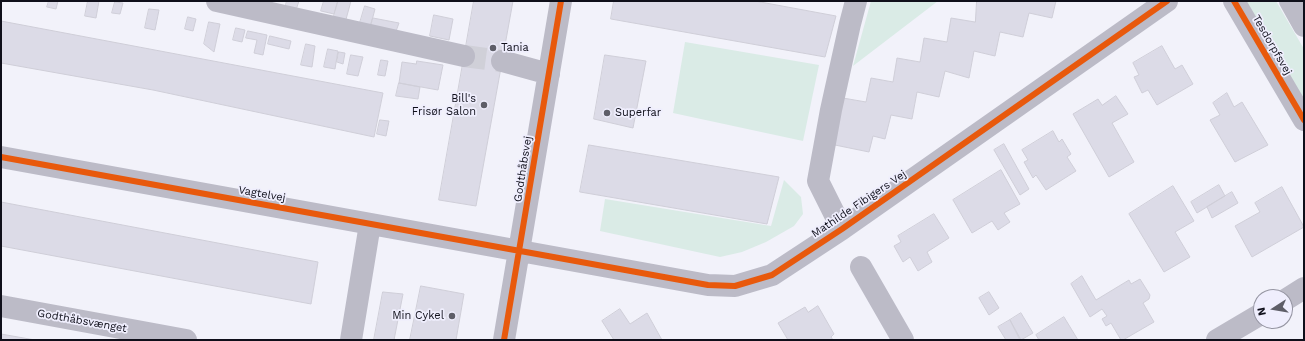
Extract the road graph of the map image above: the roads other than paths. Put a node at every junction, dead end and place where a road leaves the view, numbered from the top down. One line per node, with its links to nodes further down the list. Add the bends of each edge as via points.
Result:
1 (217, 1): 8 (street)
2 (561, 1): 10 (street, Godthåbsvej)
3 (856, 1): 14 (street, Mathilde Fibigers Vej, via 831,110 818,182)
4 (1167, 1): 14 (street, Mathilde Fibigers Vej)
5 (1234, 1): 11 (street, Tesdorpfsvej)
6 (1290, 1): 7 (street)
7 (1304, 26)
8 (464, 56)
9 (502, 62): 10 (street)
10 (549, 74): 15 (street, Godthåbsvej)
11 (1304, 120)
12 (1, 157): 13 (street, Vagtelvej)
13 (370, 224): 15 (street, Vagtelvej); 22 (street)
14 (842, 230): 15 (street, Mathilde Fibigers Vej, via 772,275 735,286 708,285)
15 (520, 251): 23 (street, Godthåbsvej)
16 (861, 267): 24 (street)
17 (1304, 288): 18 (street)
18 (1293, 295)
19 (1, 306): 21 (street, Godthåbsvænget)
20 (1253, 319): 25 (street)
21 (186, 340)
22 (351, 340)
23 (504, 340)
24 (903, 340)
25 (1217, 340)

